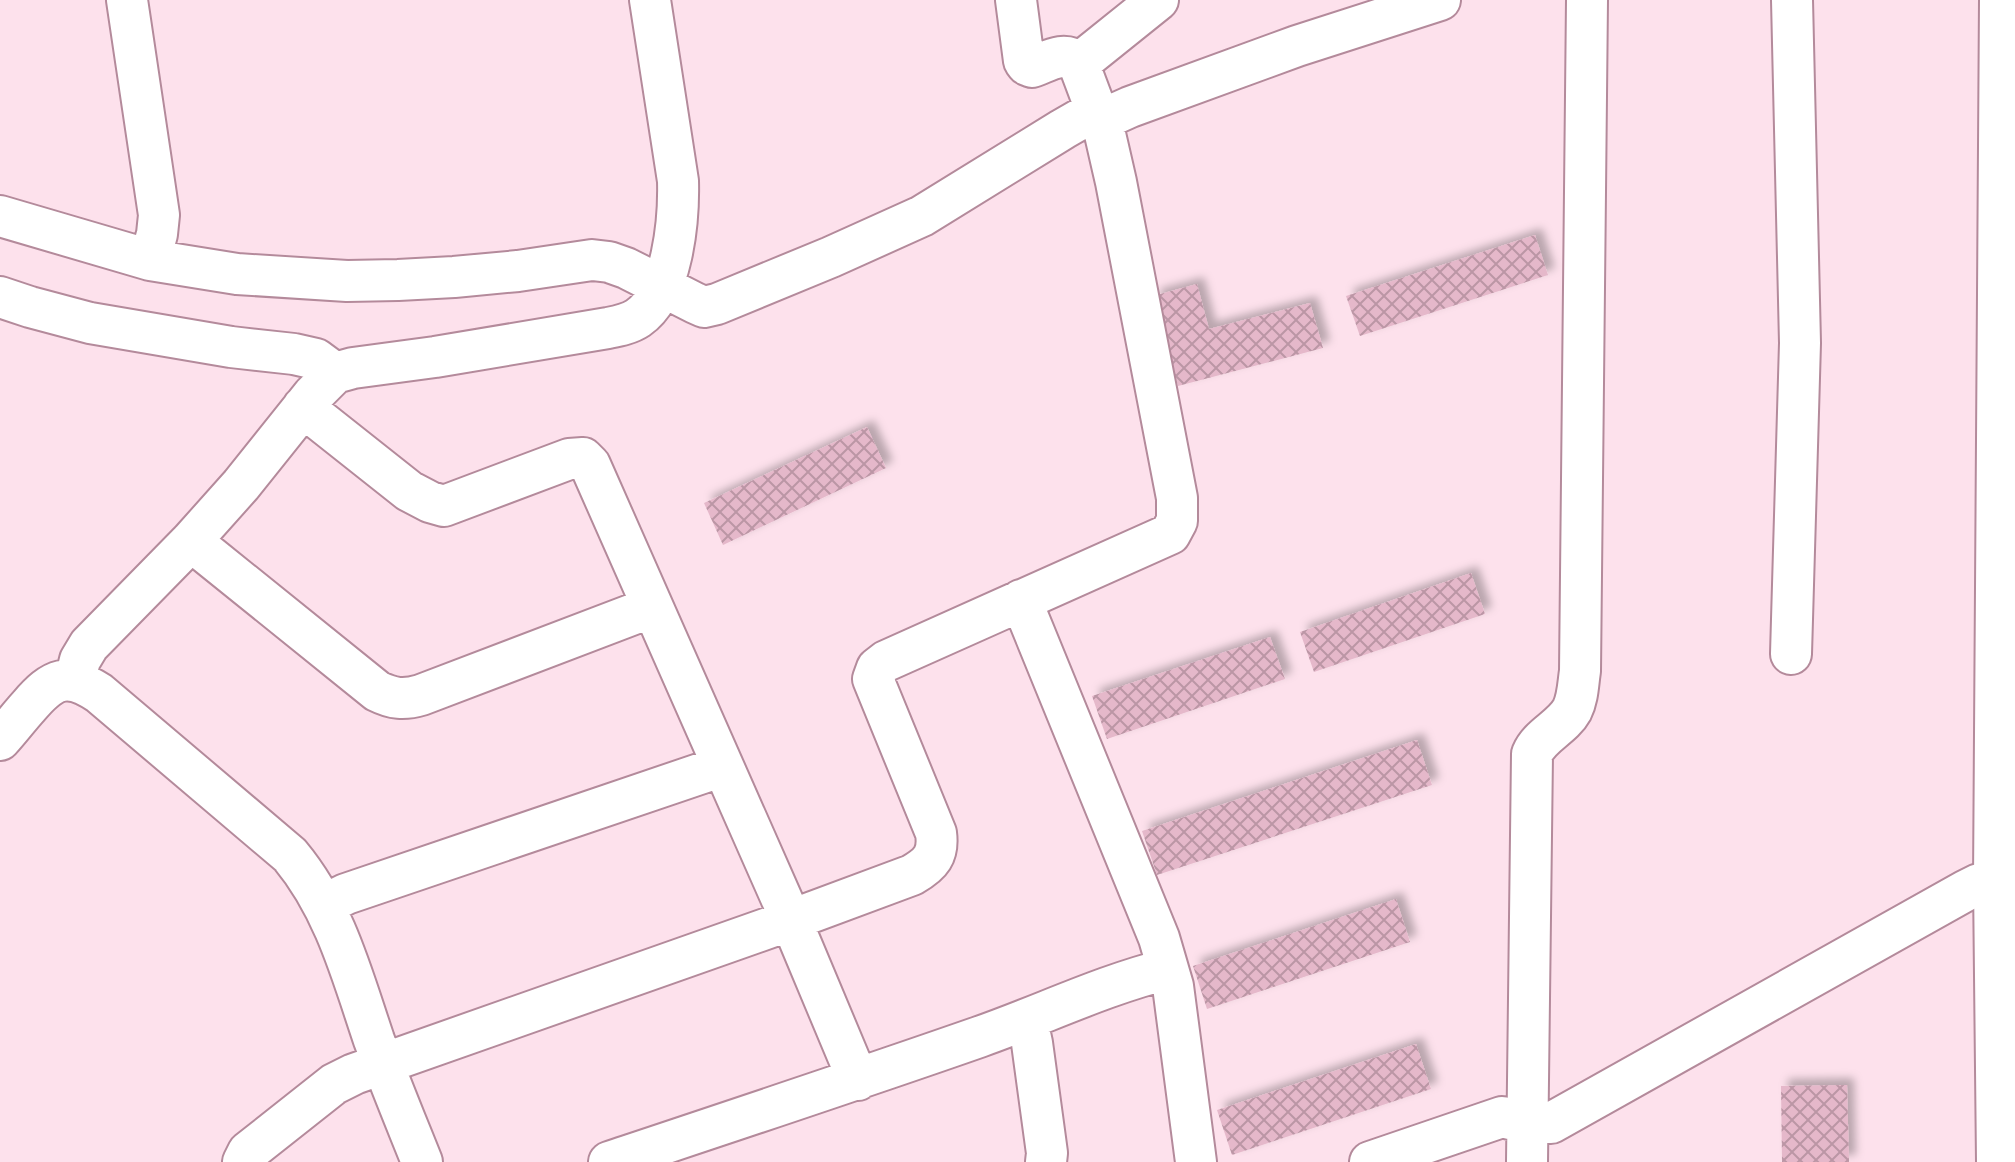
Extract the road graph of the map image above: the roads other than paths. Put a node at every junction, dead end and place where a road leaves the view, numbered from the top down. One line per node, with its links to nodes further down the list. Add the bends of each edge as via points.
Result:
1 (127, 0): 12 (street, via 159,215)
2 (650, 0): 13 (street, via 678,181 676,232)
3 (1016, 0): 9 (street, via 1027,65 1063,56)
4 (1158, 0): 9 (street)
5 (1440, 0): 10 (street)
6 (1587, 0): 34 (street, via 1580,671 1572,710 1532,754)
7 (1792, 0): 21 (street, via 1800,343)
8 (2002, 0): 20 (main road)
9 (1078, 62): 10 (street)
10 (1098, 116): 13 (street, via 1063,129 922,216 717,304 704,307); 18 (street, via 1116,182 1177,498 1177,521 1170,534)
11 (0, 216): 12 (street)
12 (150, 260): 13 (street, via 237,274 347,281 454,277 592,260 626,268)
13 (661, 287): 15 (street, via 646,312 623,325)
14 (0, 297): 15 (street, via 116,328 305,356)
15 (335, 373): 16 (street)
16 (303, 407): 17 (street); 19 (street, via 409,491 444,506 583,458)
17 (191, 541): 19 (street, via 391,698 421,695); 22 (street, via 89,645)
18 (1021, 600): 28 (street, via 886,661 873,679 936,833 938,845 927,866); 29 (street)
19 (652, 607): 24 (street)
20 (2006, 612): 25 (main road)
21 (1791, 654)
22 (75, 680): 23 (street, via 43,690); 27 (street, via 99,693 290,855)
23 (0, 740)
24 (723, 766): 27 (street); 28 (street)
25 (2006, 834): 26 (main road)
26 (1996, 882): 30 (main road); 34 (street, via 1965,891 1551,1123)
27 (324, 905): 32 (street)
28 (791, 920): 32 (street); 33 (street)
29 (1168, 969): 31 (street); 39 (street)
30 (2006, 992): 42 (main road)
31 (1027, 1020): 33 (street); 38 (street)
32 (382, 1063): 35 (street, via 334,1084 248,1152); 36 (street)
33 (858, 1080): 37 (street)
34 (1527, 1123): 40 (street, via 1502,1117); 41 (street)
35 (243, 1162)
36 (422, 1162)
37 (609, 1162)
38 (1046, 1162)
39 (1196, 1162)
40 (1370, 1162)
41 (1527, 1162)
42 (1999, 1162)

